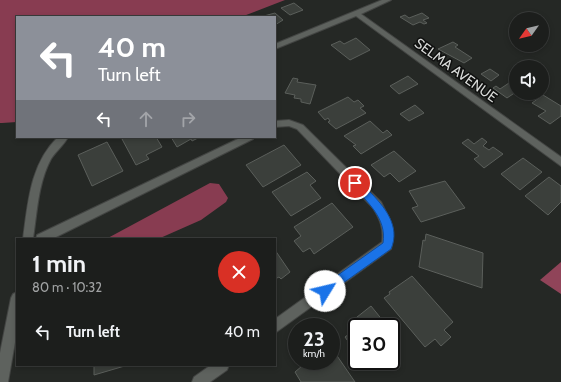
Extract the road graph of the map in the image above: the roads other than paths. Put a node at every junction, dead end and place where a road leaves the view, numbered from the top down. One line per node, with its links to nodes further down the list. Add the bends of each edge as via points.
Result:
1 (388, 0): 2 (street)
2 (356, 13): 3 (street); 7 (street, SELMA AVENUE)
3 (276, 46)
4 (276, 124): 11 (street, via 289,123 300,127 377,205 386,219 390,233 387,245)
5 (63, 138): 8 (street, via 54,145 44,160)
6 (248, 138): 9 (street)
7 (561, 162)
8 (28, 238)
9 (43, 238)
10 (16, 303): 13 (street)
11 (276, 326)
12 (221, 366): 14 (street)
13 (1, 382)
14 (199, 382)

